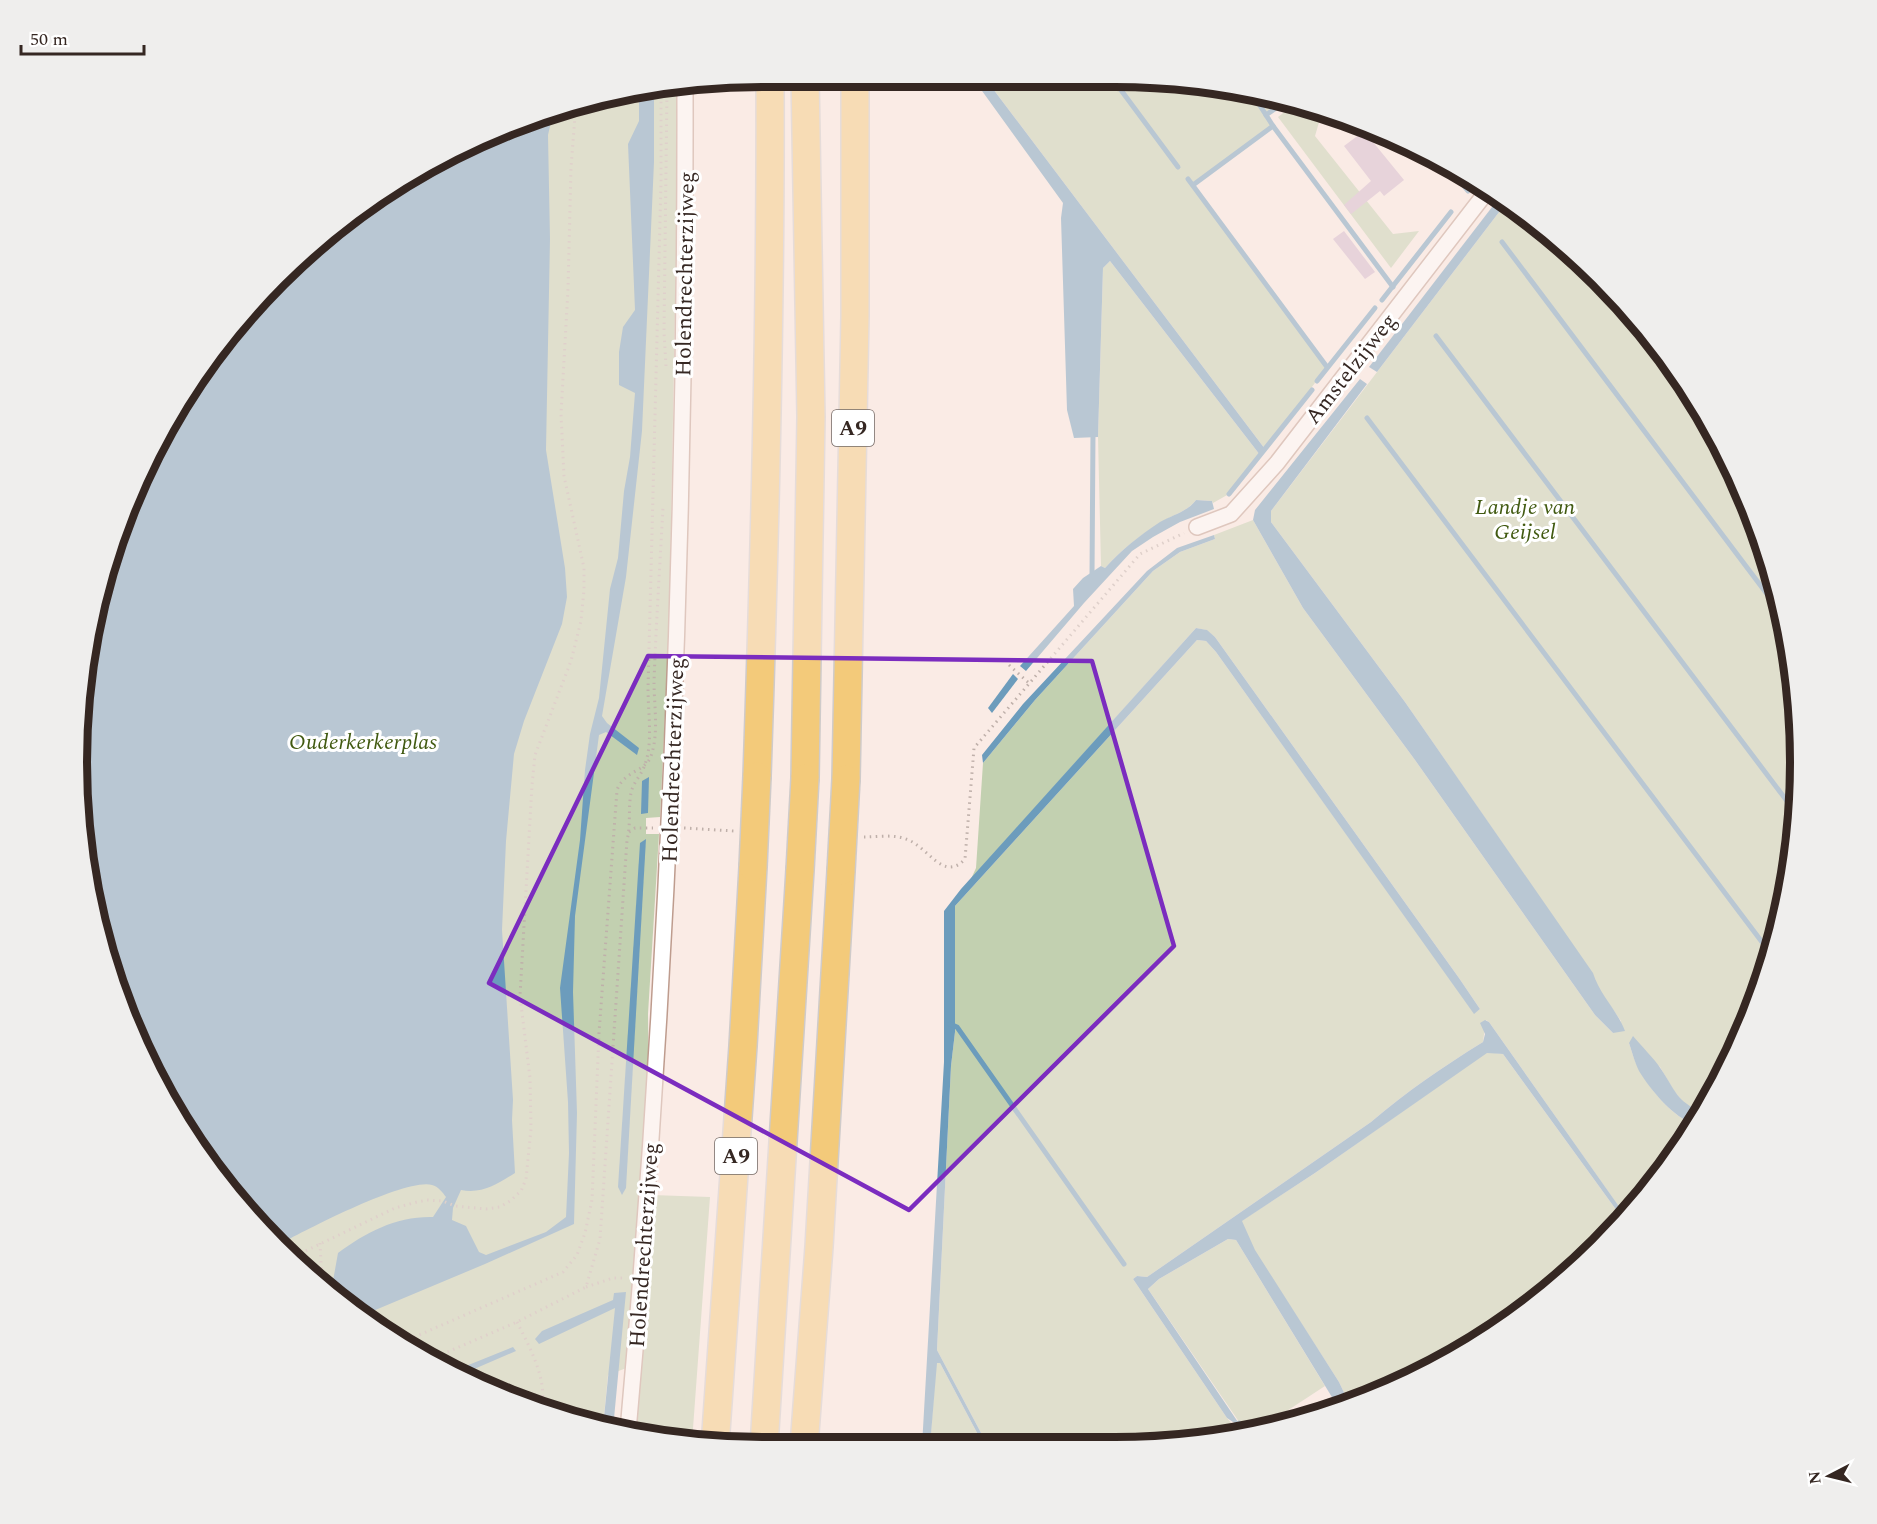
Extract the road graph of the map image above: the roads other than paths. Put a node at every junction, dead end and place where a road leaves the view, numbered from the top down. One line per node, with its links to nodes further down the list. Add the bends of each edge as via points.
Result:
1 (770, 87): 8 (highway, A9, bridge, via 765,538 757,776)
2 (805, 87): 9 (highway, A9, bridge, via 812,417 805,778)
3 (855, 87): 10 (highway, A9, bridge, via 846,779)
4 (685, 92): 7 (street, Holendrechterzijweg, via 679,586 670,828 658,1050)
5 (1483, 197): 6 (street, Amstelzijweg, via 1277,463 1231,514)
6 (1197, 527)
7 (629, 1424)
8 (716, 1436)
9 (765, 1437)
10 (805, 1437)

